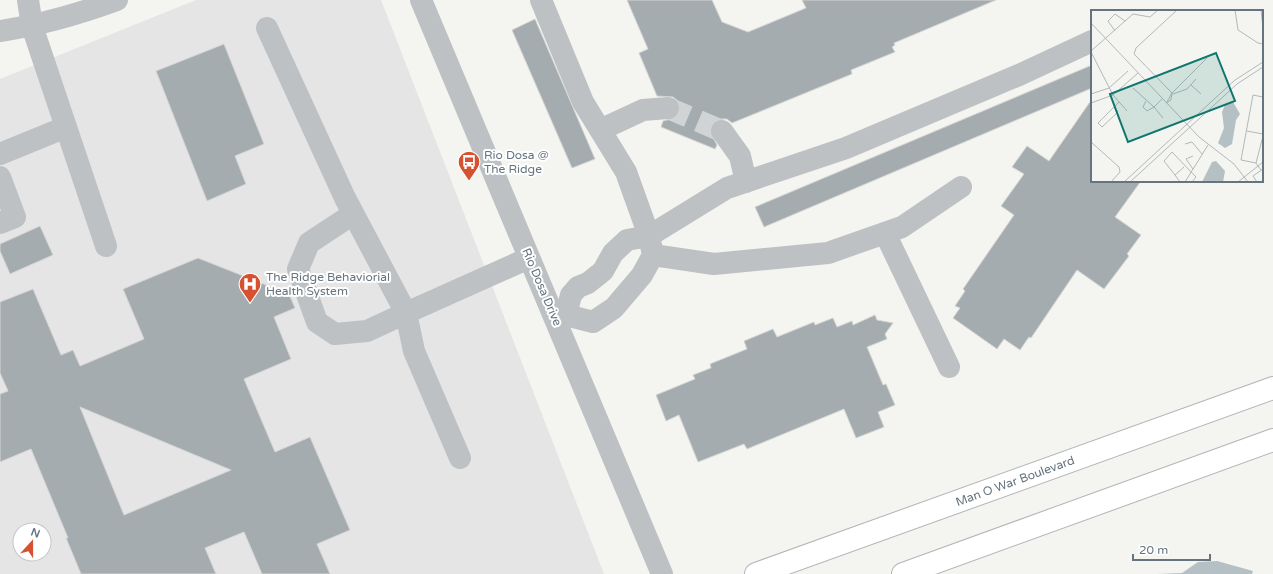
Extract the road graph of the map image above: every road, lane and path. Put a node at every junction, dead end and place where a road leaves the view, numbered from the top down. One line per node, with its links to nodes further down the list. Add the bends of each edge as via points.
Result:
1 (28, 0): 5 (street)
2 (117, 0): 5 (street)
3 (421, 0): 22 (street, Rio Dosa Drive)
4 (541, 0): 11 (street, via 583,102)
5 (32, 26): 7 (street); 10 (street)
6 (267, 28): 17 (street)
7 (0, 31)
8 (1091, 41): 15 (street, via 1019,75 846,148)
9 (668, 108): 11 (street, via 643,110)
10 (66, 127): 13 (street); 21 (street)
11 (600, 130): 20 (street, via 626,172)
12 (722, 131): 15 (street, via 740,156)
13 (0, 154)
14 (0, 177): 18 (street, via 15,217)
15 (746, 182): 20 (street, via 727,188)
16 (962, 187): 19 (street, via 902,227)
17 (353, 214): 23 (street); 23 (street, via 309,243 298,269 317,322 335,334 367,331)
18 (0, 223)
19 (885, 233): 20 (street, via 828,253 714,264); 25 (street)
20 (651, 245): 24 (street, via 628,240 613,253 603,271 588,283 578,287 571,295); 24 (street, via 642,275 614,308 593,322)
21 (106, 246)
22 (529, 258): 23 (street); 24 (street, Rio Dosa Drive)
23 (406, 313): 28 (street, via 414,351)
24 (561, 317): 29 (street, Rio Dosa Drive)
25 (949, 367)
26 (1273, 388): 30 (main road, Man O War Boulevard)
27 (1273, 440): 31 (main road)
28 (460, 458)
29 (662, 574)
30 (756, 574)
31 (904, 574)

